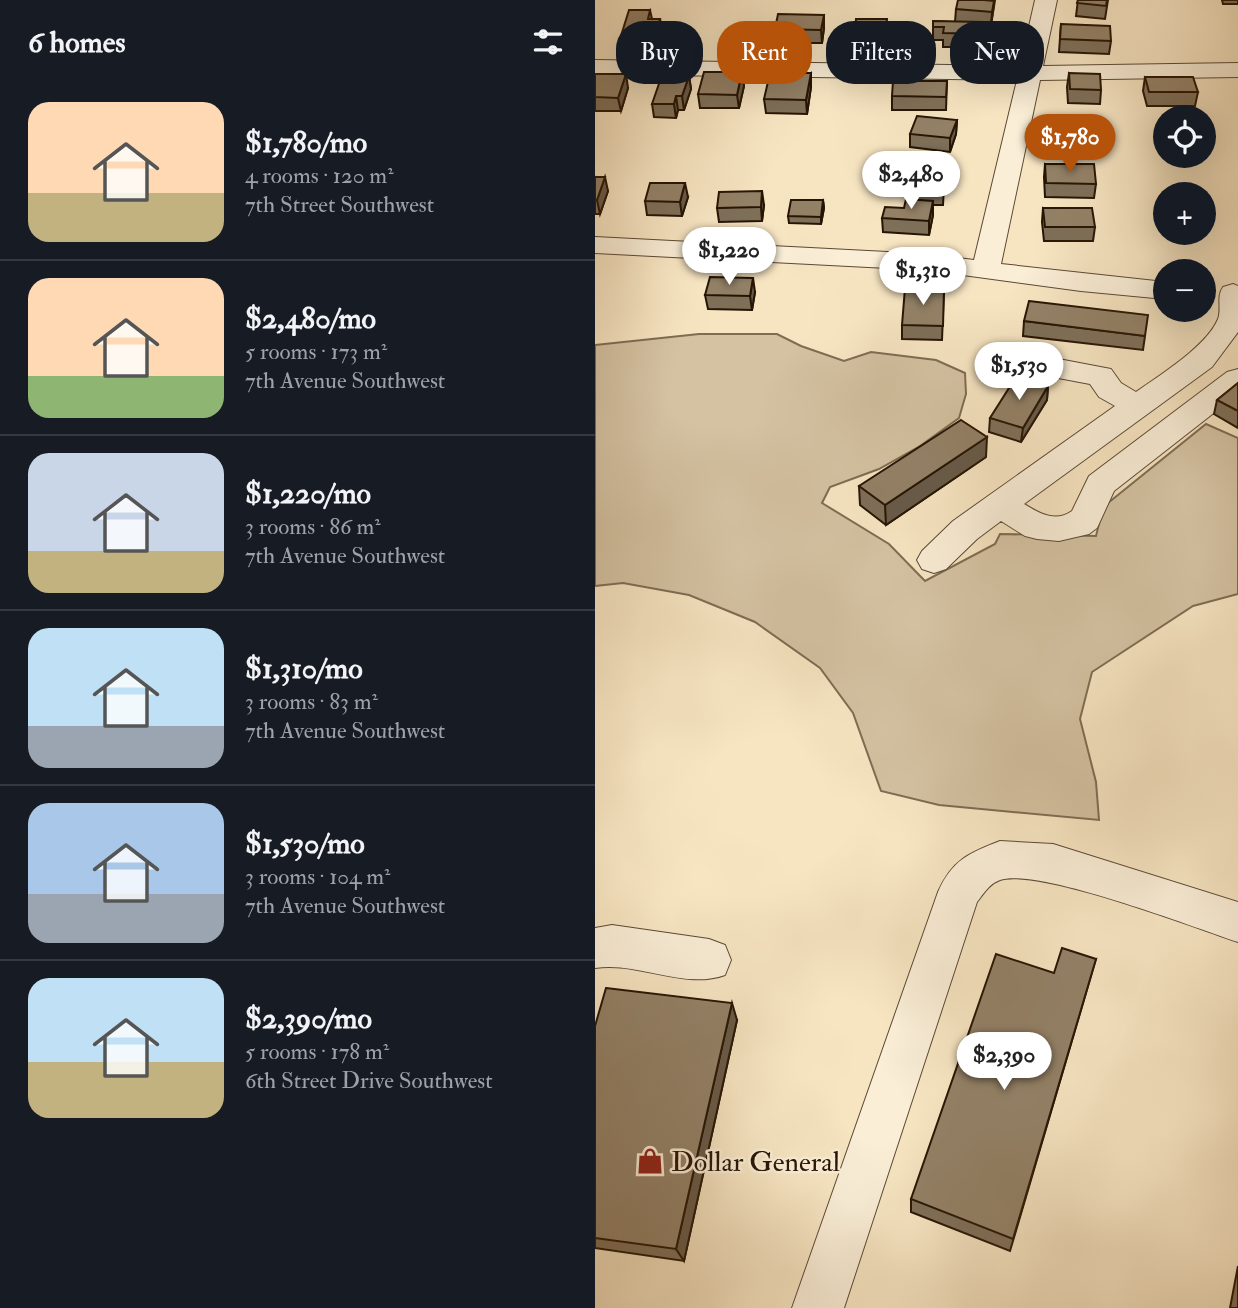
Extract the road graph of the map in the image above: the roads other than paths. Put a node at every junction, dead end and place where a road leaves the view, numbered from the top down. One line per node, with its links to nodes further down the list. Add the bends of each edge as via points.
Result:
1 (1046, 0): 2 (street)
2 (1041, 21)
3 (595, 67): 5 (street)
4 (1238, 70): 6 (street)
5 (950, 72)
6 (1044, 73)
7 (1027, 84): 9 (street)
8 (595, 245): 9 (street, via 808,254)
9 (986, 269): 10 (street)
10 (1153, 290)
11 (1229, 304): 14 (street, via 1201,360)
12 (1027, 363): 14 (street, via 1100,376 1110,390)
13 (1238, 379): 15 (street, via 1101,484 1085,519 1077,525 1037,527)
14 (1138, 406): 15 (street)
15 (1000, 505): 16 (street)
16 (934, 560)
17 (1238, 922): 20 (street, via 1053,863 1000,860 976,871 958,892)
18 (595, 948): 19 (street, via 612,945)
19 (709, 960)
20 (818, 1308)

